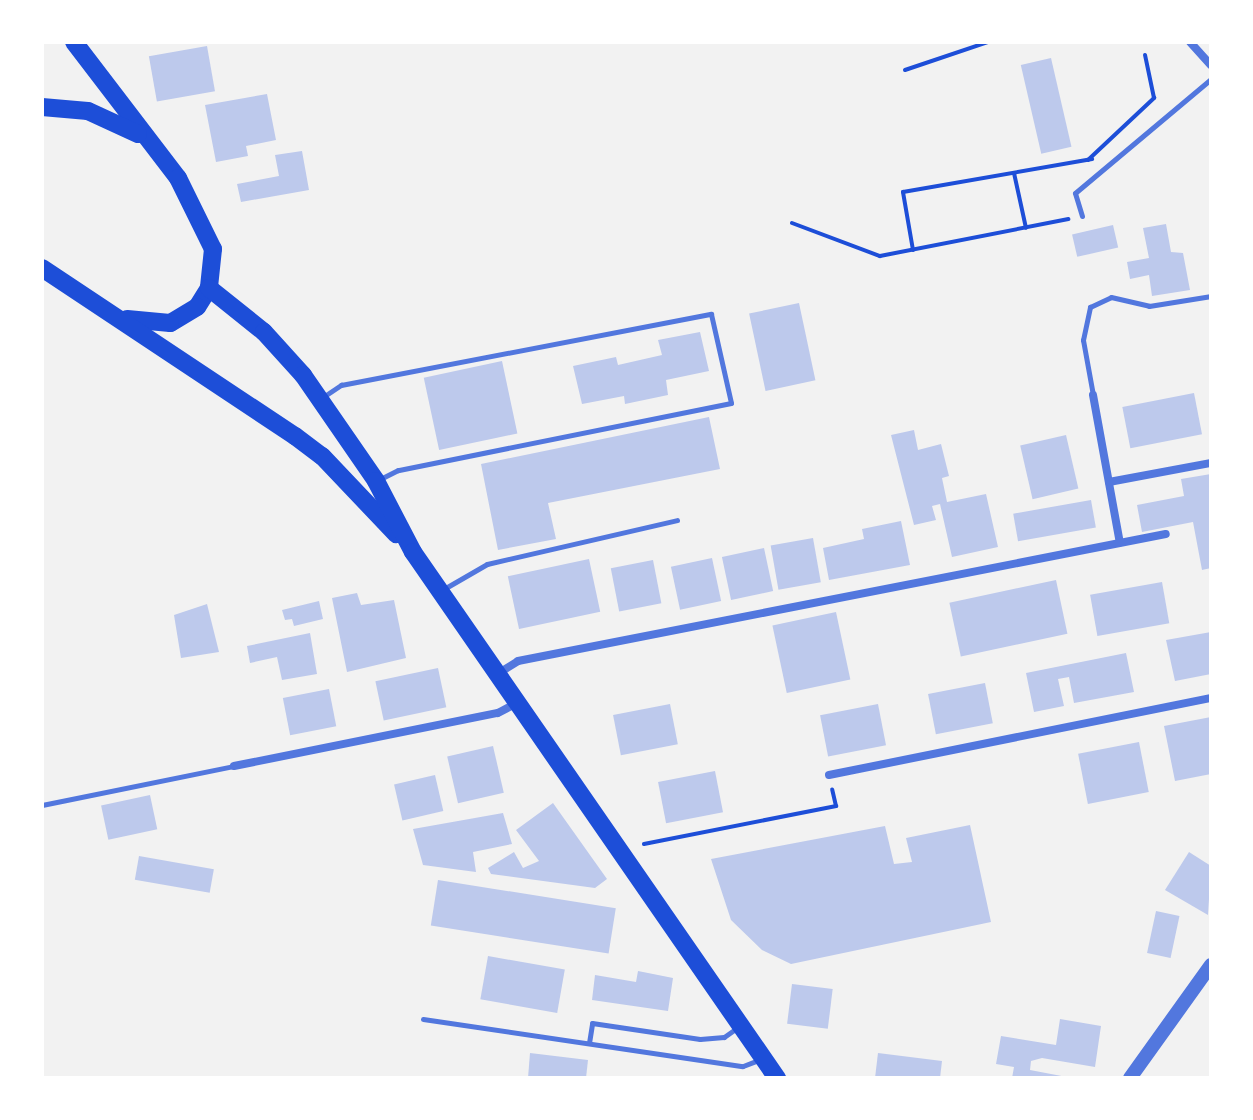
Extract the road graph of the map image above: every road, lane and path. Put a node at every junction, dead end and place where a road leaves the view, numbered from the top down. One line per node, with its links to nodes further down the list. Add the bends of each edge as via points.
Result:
1 (74, 42): 9 (main road)
2 (988, 42): 6 (path)
3 (1190, 42): 5 (street)
4 (1145, 55): 11 (path, via 1154,98)
5 (1211, 65)
6 (905, 70)
7 (1211, 79): 10 (lane)
8 (42, 107): 9 (main road, via 88,111)
9 (144, 137): 19 (main road, via 178,178 204,225 213,249)
10 (1122, 154): 11 (path); 13 (lane, via 1075,193)
11 (1088, 160): 12 (path)
12 (1014, 173): 16 (path); 17 (path, via 903,192)
13 (1082, 216)
14 (1065, 220): 16 (path)
15 (792, 223): 17 (path, via 880,256)
16 (1026, 228): 17 (path)
17 (913, 250)
18 (42, 268): 21 (main road)
19 (209, 288): 21 (main road, via 197,307 170,323 145,324); 23 (main road, via 280,347)
20 (1211, 296): 22 (lane, via 1149,306 1111,297 1090,307 1083,340)
21 (113, 315): 30 (main road, via 322,456)
22 (1093, 395): 26 (street)
23 (320, 399): 25 (main road); 25 (lane, via 341,385 711,314 731,403 398,470)
24 (1211, 463): 26 (street)
25 (376, 481): 30 (main road)
26 (1109, 482): 29 (street)
27 (677, 520): 31 (lane, via 487,564)
28 (1166, 534): 29 (street)
29 (1120, 543): 32 (street, via 518,661)
30 (413, 552): 31 (main road)
31 (440, 591): 32 (main road)
32 (498, 674): 34 (main road)
33 (1211, 698): 36 (street)
34 (518, 702): 35 (street, via 498,713); 41 (main road)
35 (234, 766): 37 (lane)
36 (829, 775): 38 (path, via 836,806)
37 (42, 805)
38 (644, 844)
39 (1211, 965): 45 (street)
40 (423, 1019): 42 (lane)
41 (741, 1025): 42 (lane, via 724,1037 700,1039 592,1023); 43 (main road)
42 (589, 1043): 43 (lane, via 743,1066)
43 (764, 1058): 44 (main road)
44 (777, 1078)
45 (1130, 1078)

